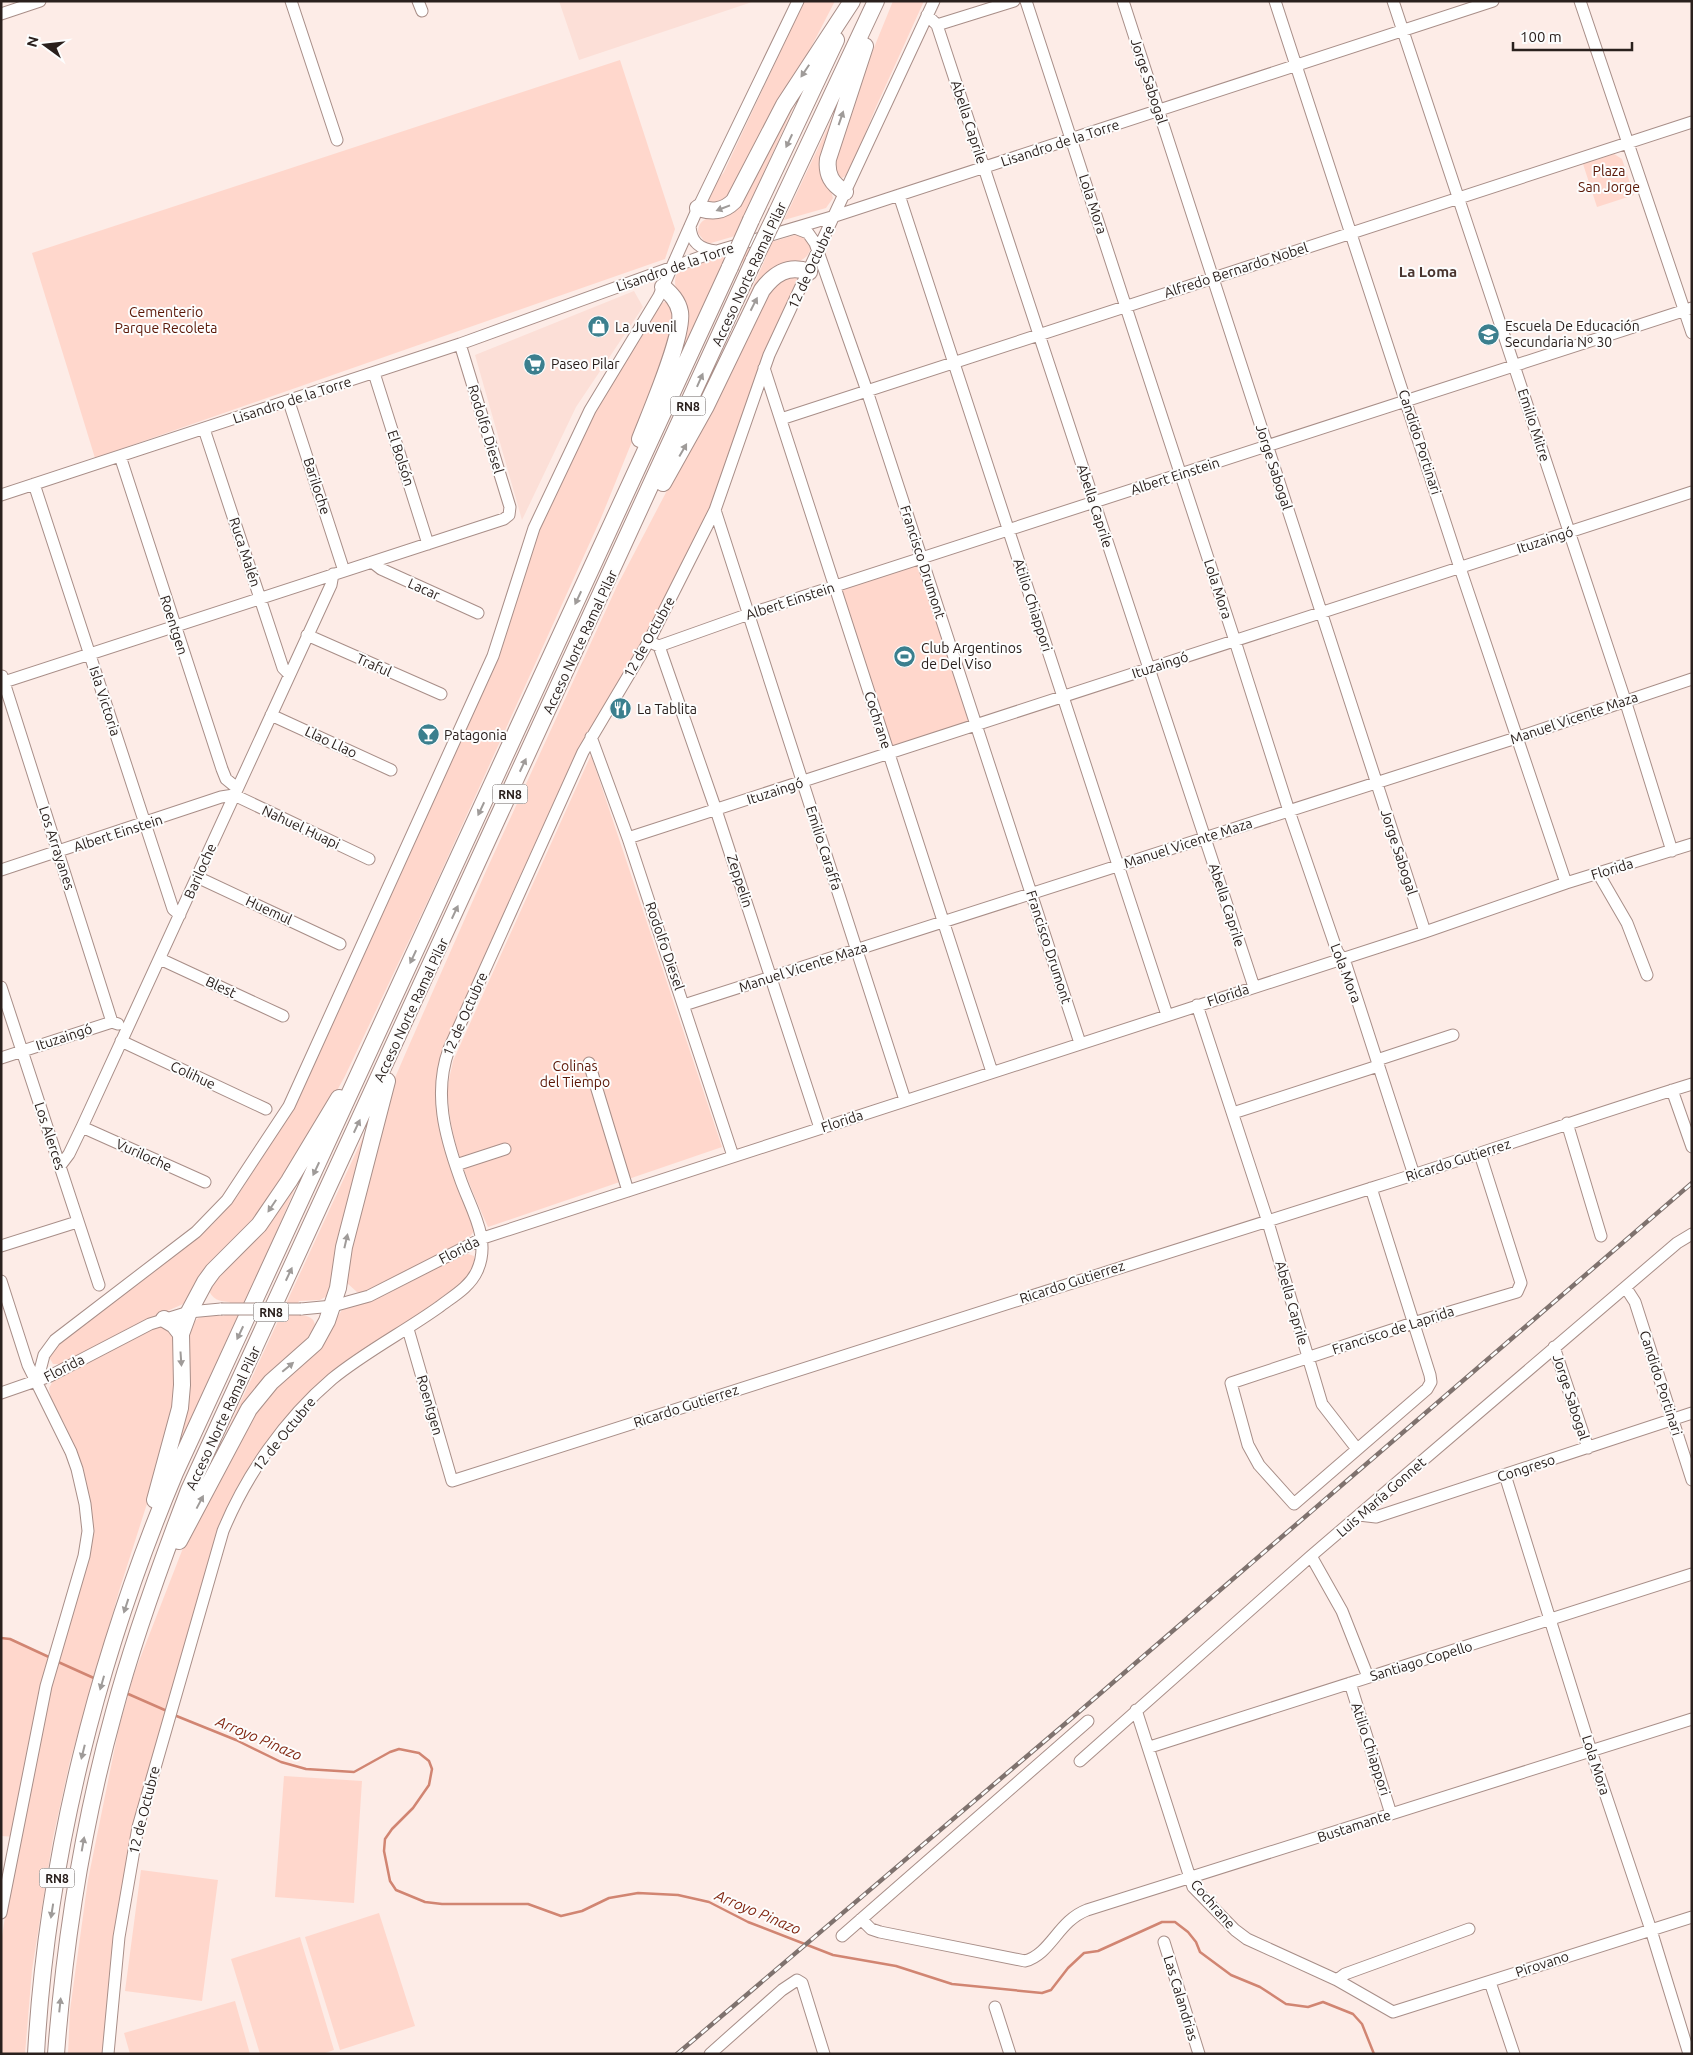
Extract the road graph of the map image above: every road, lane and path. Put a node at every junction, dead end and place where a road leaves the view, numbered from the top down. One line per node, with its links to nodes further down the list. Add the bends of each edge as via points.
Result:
1 (40, 1): 15 (street)
2 (292, 1): 23 (street)
3 (798, 1): 29 (street)
4 (853, 1): 29 (highway, one-way to 29, via 784,105 734,201 721,210); 66 (highway, Acceso Norte Ramal Pilar / RN8, one-way to 66, bridge)
5 (876, 1): 65 (highway, Acceso Norte Ramal Pilar / RN8, one-way to 5, bridge)
6 (880, 1): 26 (highway, one-way to 6, via 830,178 828,158)
7 (934, 1): 16 (street, 12 de Octubre)
8 (1014, 1): 17 (street)
9 (1026, 1): 22 (street, Lola Mora)
10 (1123, 1): 20 (street, Jorge Sabogal)
11 (1275, 1): 19 (street, Candido Portinari)
12 (1393, 1): 18 (street, Emilio Mitre)
13 (1580, 1): 24 (street)
14 (1489, 2): 18 (street, Lisandro de la Torre)
15 (1, 14)
16 (927, 15): 17 (street); 26 (street, 12 de Octubre)
17 (938, 25): 25 (street, Abella Caprile)
18 (1403, 31): 19 (street, Lisandro de la Torre); 28 (street, Emilio Mitre)
19 (1295, 66): 20 (street, Lisandro de la Torre); 33 (street, Candido Portinari)
20 (1159, 110): 22 (street, Lisandro de la Torre); 38 (street, Jorge Sabogal)
21 (1692, 122): 24 (street, Alfredo Bernardo Nobel)
22 (1071, 139): 25 (street, Lisandro de la Torre); 40 (street, Lola Mora)
23 (337, 140)
24 (1628, 143): 28 (street, Alfredo Bernardo Nobel); 41 (street)
25 (983, 168): 27 (street, Lisandro de la Torre); 43 (street, Abella Caprile)
26 (845, 192): 30 (street, 12 de Octubre)
27 (899, 195): 30 (street, Lisandro de la Torre); 45 (street, Atilio Chiappori)
28 (1459, 198): 33 (street, Alfredo Bernardo Nobel); 46 (street, Emilio Mitre)
29 (698, 208): 31 (street)
30 (835, 216): 32 (street, Lisandro de la Torre); 35 (street, 12 de Octubre)
31 (690, 226): 34 (street, via 697,245); 36 (street)
32 (795, 228): 34 (street, Lisandro de la Torre); 35 (street, Francisco Drumont, via 812,236)
33 (1351, 233): 38 (street, Alfredo Bernardo Nobel); 50 (street, Candido Portinari)
34 (717, 251): 36 (street, Lisandro de la Torre)
35 (818, 252): 37 (street, 12 de Octubre); 49 (street, Francisco Drumont)
36 (671, 267): 39 (street); 44 (street, Lisandro de la Torre)
37 (809, 272): 47 (street, 12 de Octubre); 65 (highway, one-way to 37, via 685,447 762,290 782,271 796,269)
38 (1214, 278): 40 (street, Alfredo Bernardo Nobel); 54 (street, Jorge Sabogal)
39 (663, 287): 66 (highway, via 679,308 678,335); 174 (street, via 590,410 543,508 493,656 284,1116 217,1212 196,1232 55,1340 44,1355)
40 (1126, 306): 43 (street, Alfredo Bernardo Nobel); 56 (street, Lola Mora)
41 (1688, 309): 42 (street); 46 (street, Albert Einstein)
42 (1692, 333)
43 (1038, 335): 45 (street, Alfredo Bernardo Nobel); 60 (street, Abella Caprile)
44 (460, 344): 48 (street, Lisandro de la Torre); 64 (street, Rodolfo Diesel, via 510,507 509,515)
45 (954, 362): 49 (street, Alfredo Bernardo Nobel); 62 (street, Atilio Chiappori)
46 (1515, 366): 50 (street, Albert Einstein); 63 (street, Emilio Mitre)
47 (764, 368): 52 (street, Cochrane); 61 (street, 12 de Octubre)
48 (374, 373): 51 (street, Lisandro de la Torre); 64 (street, El Bolsón)
49 (867, 391): 52 (street, Alfredo Bernardo Nobel); 67 (street, Francisco Drumont)
50 (1407, 400): 54 (street, Albert Einstein); 69 (street, Candido Portinari)
51 (289, 402): 53 (street, Lisandro de la Torre); 70 (street, Bariloche)
52 (781, 419): 71 (street, Cochrane)
53 (204, 429): 55 (street, Lisandro de la Torre); 72 (street, Ruca Malén)
54 (1267, 446): 56 (street, Albert Einstein); 74 (street, Jorge Sabogal)
55 (120, 456): 57 (street, Lisandro de la Torre); 76 (street, Roentgen)
56 (1181, 474): 60 (street, Albert Einstein); 78 (street, Lola Mora)
57 (34, 484): 59 (street, Lisandro de la Torre); 80 (street, Isla Victoria)
58 (1692, 492): 63 (street, Ituzaingó)
59 (1, 495)
60 (1093, 502): 62 (street, Albert Einstein); 81 (street, Abella Caprile)
61 (715, 510): 75 (street, Emilio Caraffa); 79 (street, 12 de Octubre)
62 (1008, 530): 67 (street, Albert Einstein); 86 (street, Atilio Chiappori)
63 (1569, 532): 69 (street, Ituzaingó); 87 (street, Emilio Mitre)
64 (428, 544): 68 (street)
65 (622, 552): 131 (highway, Acceso Norte Ramal Pilar / RN8, one-way to 65)
66 (598, 554): 129 (highway, Acceso Norte Ramal Pilar / RN8, one-way to 129)
67 (922, 558): 71 (street, Albert Einstein); 89 (street, Francisco Drumont)
68 (372, 562): 70 (street); 73 (street, Lacar, via 381,570)
69 (1460, 568): 74 (street, Ituzaingó); 91 (street, Candido Portinari)
70 (339, 573): 72 (street); 77 (street, Bariloche)
71 (835, 586): 75 (street, Albert Einstein); 92 (street, Cochrane)
72 (260, 598): 76 (street); 82 (street, Ruca Malén, via 283,668)
73 (478, 613)
74 (1321, 613): 78 (street, Ituzaingó); 95 (street, Jorge Sabogal)
75 (749, 614): 79 (street, Albert Einstein); 94 (street, Emilio Caraffa)
76 (174, 626): 80 (street); 96 (street, Roentgen, via 222,769)
77 (307, 635): 82 (street, Bariloche); 85 (street, Traful)
78 (1235, 641): 81 (street, Ituzaingó); 98 (street, Lola Mora)
79 (654, 643): 90 (street, 12 de Octubre); 97 (street, Zeppelin)
80 (90, 653): 84 (street); 99 (street, Isla Victoria)
81 (1149, 669): 86 (street, Ituzaingó); 101 (street, Abella Caprile)
82 (289, 674): 88 (street, Bariloche)
83 (1692, 679): 87 (street, Manuel Vicente Maza)
84 (2, 680): 104 (street, Los Arrayanes)
85 (440, 694)
86 (1063, 697): 89 (street, Ituzaingó); 106 (street, Atilio Chiappori)
87 (1625, 700): 91 (street, Manuel Vicente Maza); 103 (street, Emilio Mitre)
88 (271, 715): 93 (street, Llao Llao); 96 (street, Bariloche)
89 (976, 725): 92 (street, Ituzaingó); 111 (street, Francisco Drumont)
90 (590, 737): 100 (street, Rodolfo Diesel); 151 (street, 12 de Octubre, via 445,1060 440,1083 441,1110)
91 (1516, 738): 95 (street, Manuel Vicente Maza); 110 (street, Candido Portinari)
92 (889, 753): 94 (street, Ituzaingó); 113 (street, Cochrane)
93 (391, 770)
94 (803, 782): 97 (street, Ituzaingó); 116 (street, Emilio Caraffa)
95 (1376, 783): 98 (street, Manuel Vicente Maza); 114 (street, Jorge Sabogal)
96 (236, 792): 99 (street, Albert Einstein); 105 (street, Nahuel Huapi); 109 (street, Bariloche)
97 (716, 810): 100 (street, Ituzaingó); 120 (street, Zeppelin)
98 (1289, 811): 101 (street, Manuel Vicente Maza); 117 (street, Lola Mora)
99 (146, 824): 104 (street, Albert Einstein); 112 (street, Isla Victoria, via 173,909)
100 (628, 838): 123 (street, Rodolfo Diesel)
101 (1205, 838): 106 (street, Manuel Vicente Maza); 122 (street, Abella Caprile)
102 (1692, 844): 103 (street, Florida)
103 (1672, 850): 108 (street, Florida)
104 (59, 852): 107 (street, Albert Einstein); 127 (street, Los Arrayanes)
105 (369, 859)
106 (1118, 866): 111 (street, Manuel Vicente Maza); 125 (street, Atilio Chiappori)
107 (1, 870)
108 (1598, 873): 110 (street, Florida); 119 (street, via 1627,924)
109 (198, 877): 112 (street, Bariloche); 115 (street, Huemul)
110 (1566, 883): 114 (street, Florida)
111 (1032, 893): 113 (street, Manuel Vicente Maza); 133 (street, Francisco Drumont)
112 (180, 915): 118 (street, Bariloche)
113 (944, 922): 116 (street, Manuel Vicente Maza); 138 (street, Cochrane)
114 (1425, 932): 117 (street, Florida)
115 (340, 944)
116 (857, 950): 120 (street, Manuel Vicente Maza); 141 (street, Emilio Caraffa)
117 (1342, 958): 122 (street, Florida); 137 (street, Lola Mora)
118 (160, 959): 126 (street, Blest); 128 (street, Bariloche)
119 (1647, 975)
120 (771, 977): 123 (street, Manuel Vicente Maza); 146 (street, Zeppelin)
121 (1, 987): 134 (street, Los Alerces)
122 (1254, 987): 124 (street, Florida)
123 (684, 1005): 150 (street, Rodolfo Diesel)
124 (1197, 1005): 125 (street, Florida); 143 (street, Abella Caprile)
125 (1167, 1015): 133 (street, Florida)
126 (283, 1016)
127 (112, 1022): 128 (street); 134 (street, Ituzaingó)
128 (127, 1028): 132 (street, Bariloche)
129 (380, 1030): 167 (highway, one-way to 167, via 269,1210 251,1235 205,1282); 185 (highway, Acceso Norte Ramal Pilar / RN8, one-way to 185, via 175,1474)
130 (1453, 1035): 137 (street)
131 (398, 1036): 166 (highway, one-way to 131, via 344,1247); 187 (highway, Acceso Norte Ramal Pilar / RN8, one-way to 131, via 204,1456)
132 (121, 1041): 142 (street, Colihue); 145 (street, Bariloche)
133 (1080, 1043): 138 (street, Florida)
134 (22, 1051): 135 (street, Ituzaingó); 152 (street, Los Alerces)
135 (1, 1058)
136 (589, 1063): 156 (street)
137 (1377, 1063): 143 (street); 153 (street, Lola Mora)
138 (992, 1072): 141 (street, Florida)
139 (1692, 1084): 140 (street, Ricardo Gutierrez)
140 (1672, 1090): 144 (street, Ricardo Gutierrez); 147 (street)
141 (905, 1100): 146 (street, Florida)
142 (266, 1109)
143 (1233, 1113): 157 (street, Abella Caprile)
144 (1567, 1123): 149 (street, Ricardo Gutierrez); 159 (street)
145 (82, 1128): 152 (street, Bariloche); 154 (street, Vuriloche)
146 (820, 1128): 150 (street, Florida)
147 (1692, 1147)
148 (506, 1149): 151 (street)
149 (1480, 1154): 153 (street, Ricardo Gutierrez); 169 (street, Francisco de Laprida, via 1520,1283 1517,1292)
150 (733, 1156): 156 (street, Florida)
151 (456, 1165): 161 (street, 12 de Octubre)
152 (60, 1166): 158 (street, Los Alerces)
153 (1414, 1175): 155 (street, Ricardo Gutierrez)
154 (205, 1182)
155 (1372, 1188): 157 (street, Ricardo Gutierrez); 169 (street)
156 (628, 1190): 161 (street, Florida)
157 (1267, 1219): 173 (street, Abella Caprile); 182 (street, Ricardo Gutierrez)
158 (77, 1222): 162 (street); 164 (street, Los Alerces)
159 (1601, 1236)
160 (1689, 1236): 165 (street, Luis María Gonnet)
161 (483, 1238): 166 (street, Florida, via 380,1291); 170 (street, 12 de Octubre, via 480,1261 473,1279)
162 (1, 1246)
163 (1, 1281): 174 (street, via 28,1365)
164 (99, 1285)
165 (1626, 1288): 172 (street, Luis María Gonnet); 177 (street, Candido Portinari, via 1635,1302)
166 (333, 1306): 167 (street, Florida, bridge); 187 (highway, one-way to 166, via 249,1409 271,1382 315,1343)
167 (189, 1312): 168 (street, Florida); 171 (highway)
168 (164, 1319): 171 (highway); 174 (street, Florida)
169 (1414, 1323): 173 (street, Francisco de Laprida); 179 (street, via 1431,1382 1428,1390)
170 (408, 1329): 182 (street, Roentgen); 212 (street, 12 de Octubre, via 333,1379 307,1403 243,1487 223,1531 140,1818 119,1937)
171 (181, 1334): 185 (highway, one-way to 185, via 180,1408)
172 (1554, 1347): 178 (street, Jorge Sabogal); 183 (street, Luis María Gonnet)
173 (1308, 1358): 179 (street, Abella Caprile, via 1322,1404); 179 (street, Francisco de Laprida, via 1231,1383 1248,1445 1262,1469 1294,1504)
174 (37, 1382): 175 (street, Florida); 199 (street, via 71,1452 87,1518 84,1556 46,1686)
175 (1, 1393)
176 (1692, 1414): 177 (street, Congreso)
177 (1673, 1420): 178 (street, Congreso); 181 (street, Candido Portinari)
178 (1588, 1448): 180 (street, Congreso)
179 (1357, 1449)
180 (1505, 1475): 183 (street, Congreso, via 1376,1517); 188 (street, Lola Mora)
181 (1692, 1480)
182 (452, 1481)
183 (1359, 1516): 184 (street, Luis María Gonnet)
184 (1311, 1556): 189 (street, via 1342,1611); 191 (street, Luis María Gonnet)
185 (140, 1560): 210 (highway, Acceso Norte Ramal Pilar / RN8, one-way to 210, via 81,1761 57,1876)
186 (1692, 1574): 188 (street, Santiago Copello)
187 (152, 1592): 211 (highway, Acceso Norte Ramal Pilar / RN8, one-way to 187, via 67,1946 93,1799 114,1712)
188 (1551, 1620): 189 (street, Santiago Copello); 195 (street, Lola Mora)
189 (1368, 1677): 190 (street, Santiago Copello)
190 (1350, 1683): 194 (street, Santiago Copello); 197 (street, Atilio Chiappori)
191 (1136, 1710): 194 (street, Cochrane); 196 (street, Luis María Gonnet)
192 (1692, 1719): 195 (street, Bustamante)
193 (1088, 1721): 201 (street)
194 (1150, 1747): 198 (street, Cochrane)
195 (1591, 1751): 197 (street, Bustamante); 203 (street, Lola Mora)
196 (1080, 1761)
197 (1392, 1814): 198 (street, Bustamante)
198 (1189, 1878): 201 (street, Bustamante, via 1080,1913 1032,1959 1018,1961 880,1932 871,1929); 206 (street, Cochrane, via 1240,1934)
199 (1, 1913)
200 (1692, 1917): 203 (street, Pirovano)
201 (861, 1919): 204 (street)
202 (1468, 1929): 206 (street, via 1345,1974)
203 (1651, 1930): 207 (street, Pirovano); 218 (street, Lola Mora)
204 (842, 1936)
205 (1164, 1942): 216 (street, Las Calandrias)
206 (1337, 1980): 209 (street, Cochrane)
207 (1490, 1982): 209 (street, Pirovano); 217 (street)
208 (996, 2007): 215 (street)
209 (1393, 2012)
210 (36, 2054)
211 (56, 2054)
212 (108, 2054)
213 (710, 2054): 214 (street, via 797,1980 802,1983)
214 (824, 2054)
215 (1010, 2054)
216 (1199, 2054)
217 (1514, 2054)
218 (1689, 2054)

